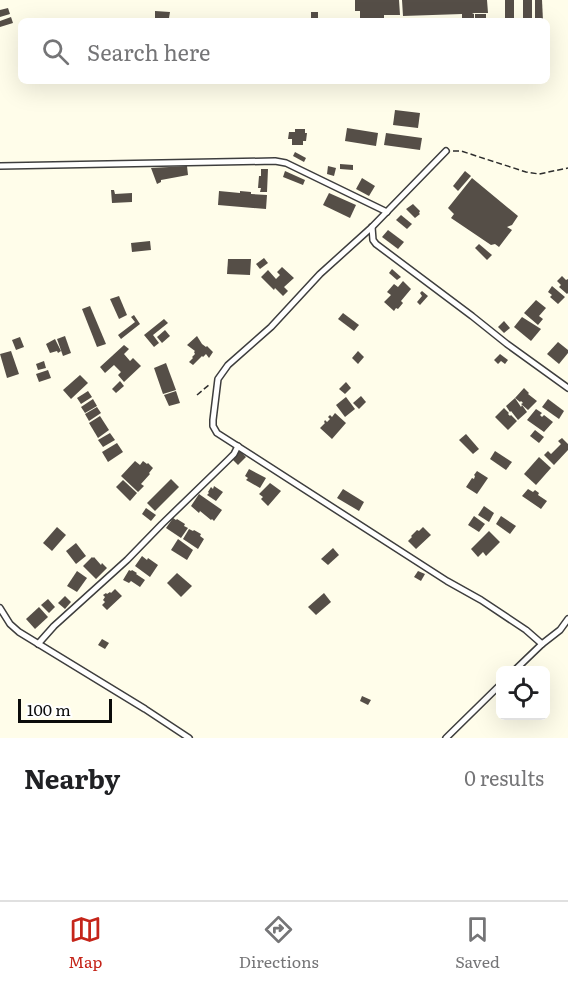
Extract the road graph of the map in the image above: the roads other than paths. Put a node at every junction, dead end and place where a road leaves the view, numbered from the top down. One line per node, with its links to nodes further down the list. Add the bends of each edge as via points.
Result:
1 (446, 151): 3 (street)
2 (0, 166): 3 (street, via 275,160)
3 (387, 212): 4 (street)
4 (372, 227): 5 (street, via 376,244); 6 (street, via 320,273 218,379 213,426)
5 (568, 388)
6 (238, 446): 9 (street, via 128,560); 10 (street, via 481,600)
7 (0, 608): 9 (street, via 10,624)
8 (568, 619): 10 (street)
9 (38, 644): 13 (street)
10 (542, 644): 11 (street)
11 (519, 666)
12 (496, 690): 14 (street)
13 (189, 738)
14 (446, 738)

